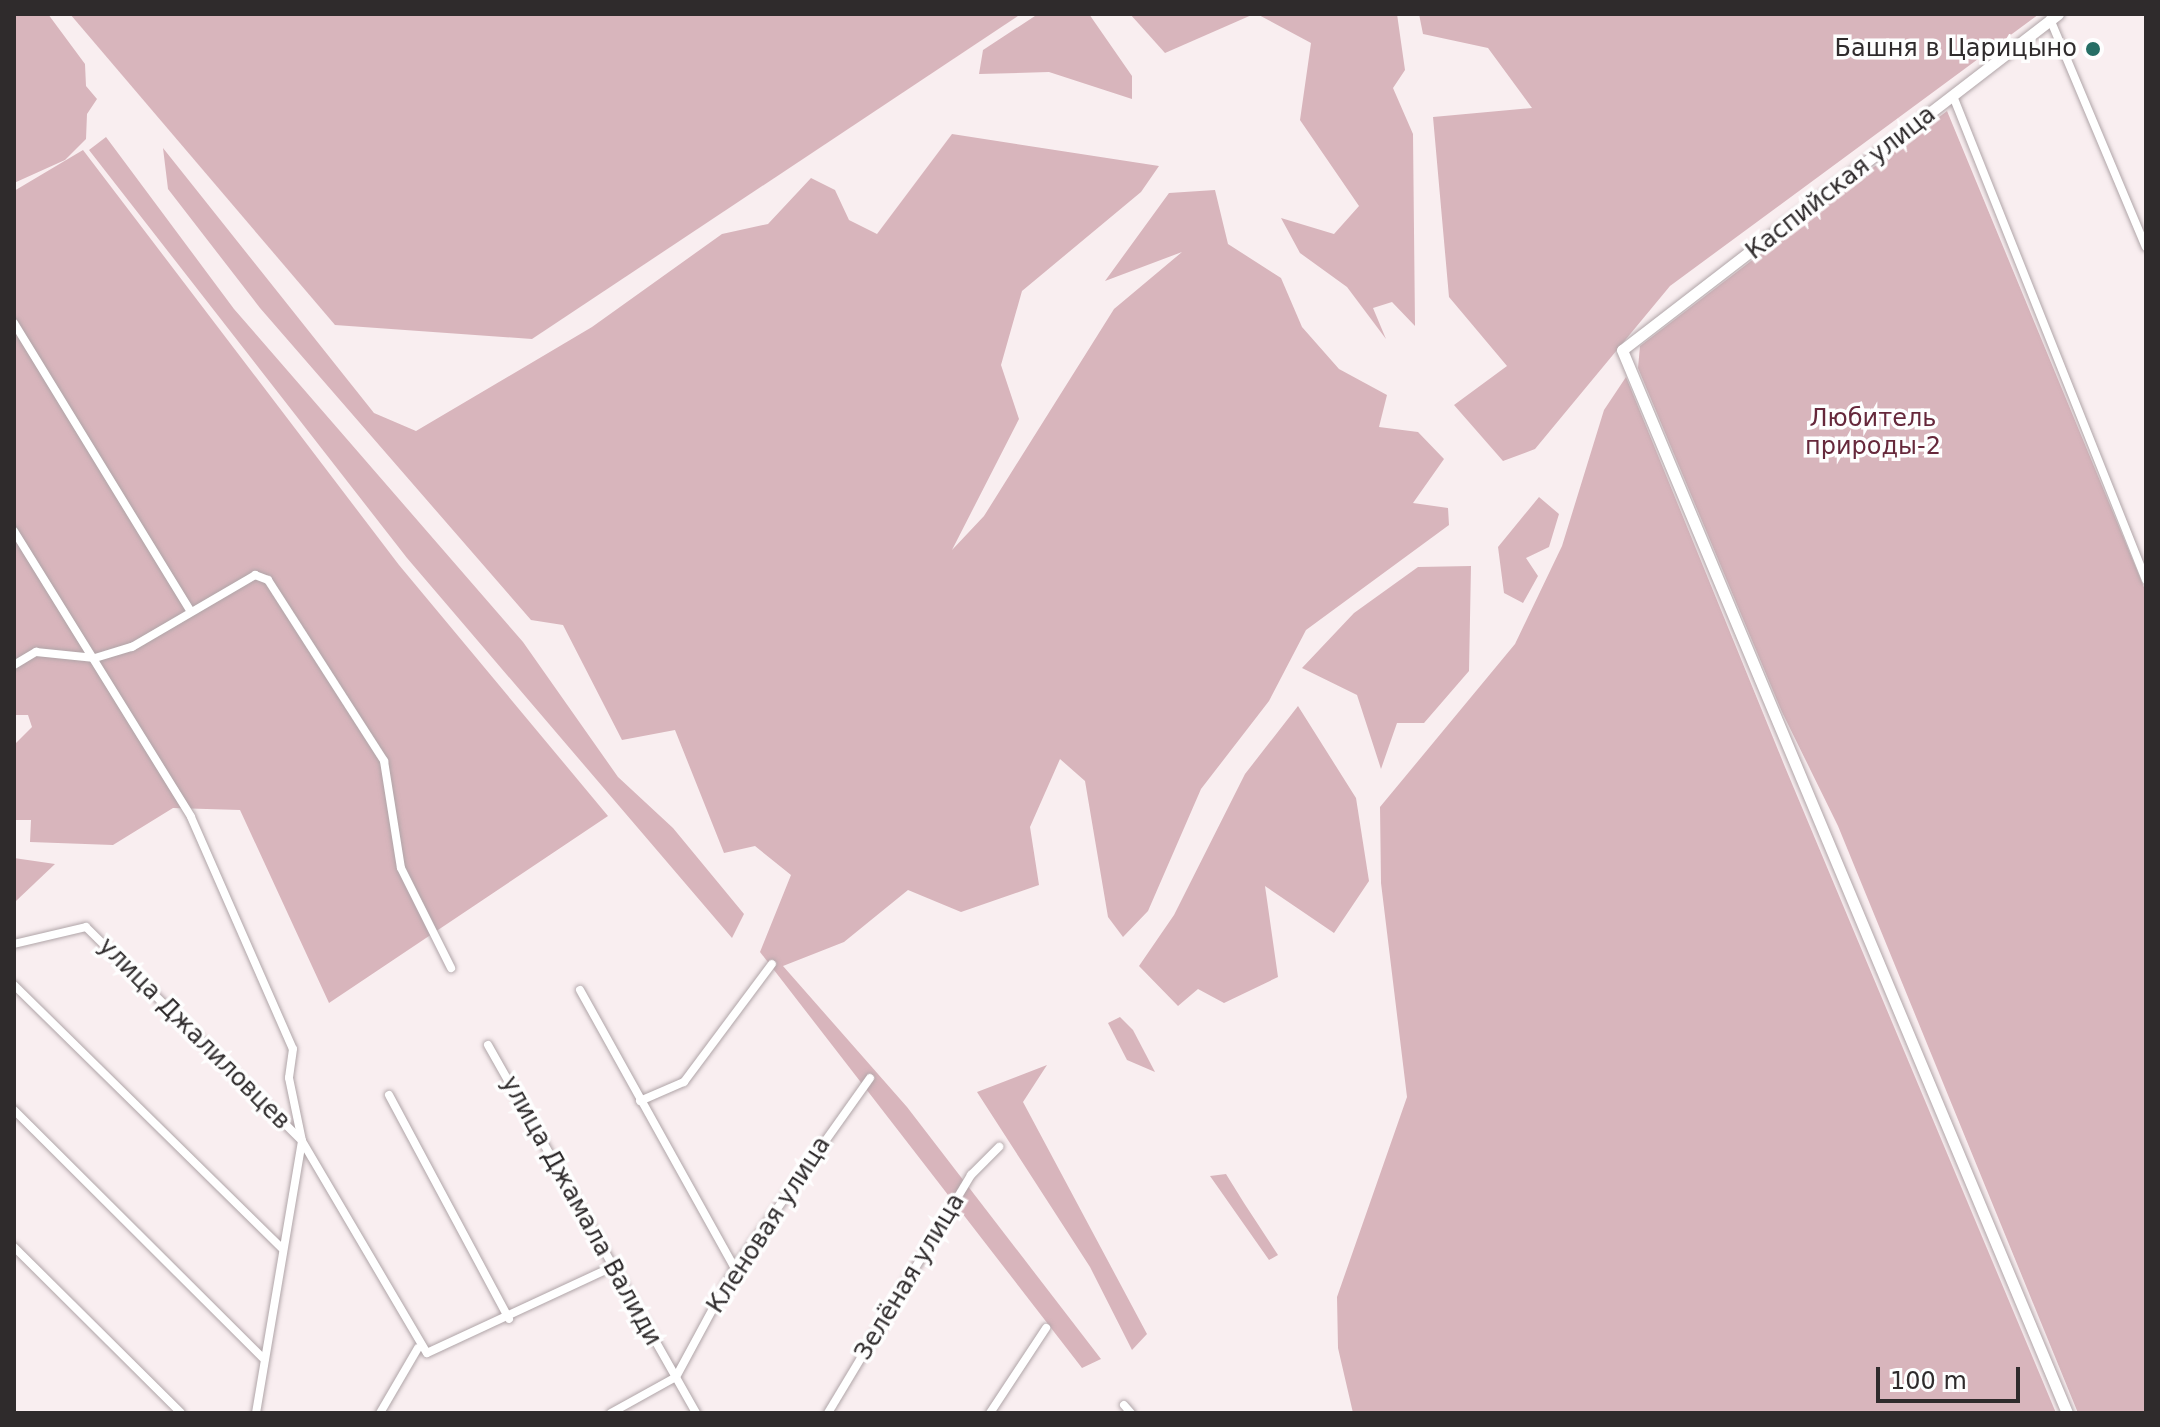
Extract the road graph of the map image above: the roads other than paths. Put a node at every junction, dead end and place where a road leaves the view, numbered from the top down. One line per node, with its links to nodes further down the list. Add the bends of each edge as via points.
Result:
1 (2054, 17): 2 (street, Каспийская улица); 3 (street)
2 (1953, 96): 6 (street); 40 (street, Каспийская улица, via 1622,350)
3 (2146, 247)
4 (14, 323): 7 (street)
5 (14, 531): 8 (street)
6 (2146, 580)
7 (190, 610): 8 (street, via 132,647); 12 (street, via 255,575 268,580 384,761 401,868)
8 (95, 658): 9 (street, via 36,652); 20 (street, via 191,817 293,1049 289,1078)
9 (14, 665)
10 (14, 944): 20 (street, улица Джалиловцев, via 86,927)
11 (772, 964): 18 (street, via 684,1082)
12 (451, 968)
13 (14, 985): 23 (street)
14 (580, 990): 18 (street)
15 (488, 1045): 24 (street, улица Джамала Валиди)
16 (870, 1078): 25 (street, Кленовая улица)
17 (389, 1095): 26 (street)
18 (640, 1101): 25 (street)
19 (14, 1110): 29 (street)
20 (302, 1141): 23 (street); 28 (street)
21 (999, 1147): 37 (street, Зелёная улица, via 971,1175)
22 (14, 1247): 32 (street)
23 (283, 1249): 29 (street)
24 (610, 1268): 26 (street); 30 (street, улица Джамала Валиди)
25 (735, 1268): 30 (street, Кленовая улица)
26 (509, 1319): 28 (street, via 427,1353)
27 (1046, 1328): 38 (street)
28 (418, 1348): 34 (street)
29 (263, 1358): 33 (street)
30 (676, 1377): 35 (street); 36 (street, улица Джамала Валиди)
31 (1124, 1405): 39 (street)
32 (181, 1413)
33 (256, 1413)
34 (380, 1413)
35 (611, 1413)
36 (696, 1413)
37 (828, 1413)
38 (990, 1413)
39 (1131, 1413)
40 (2067, 1413)

